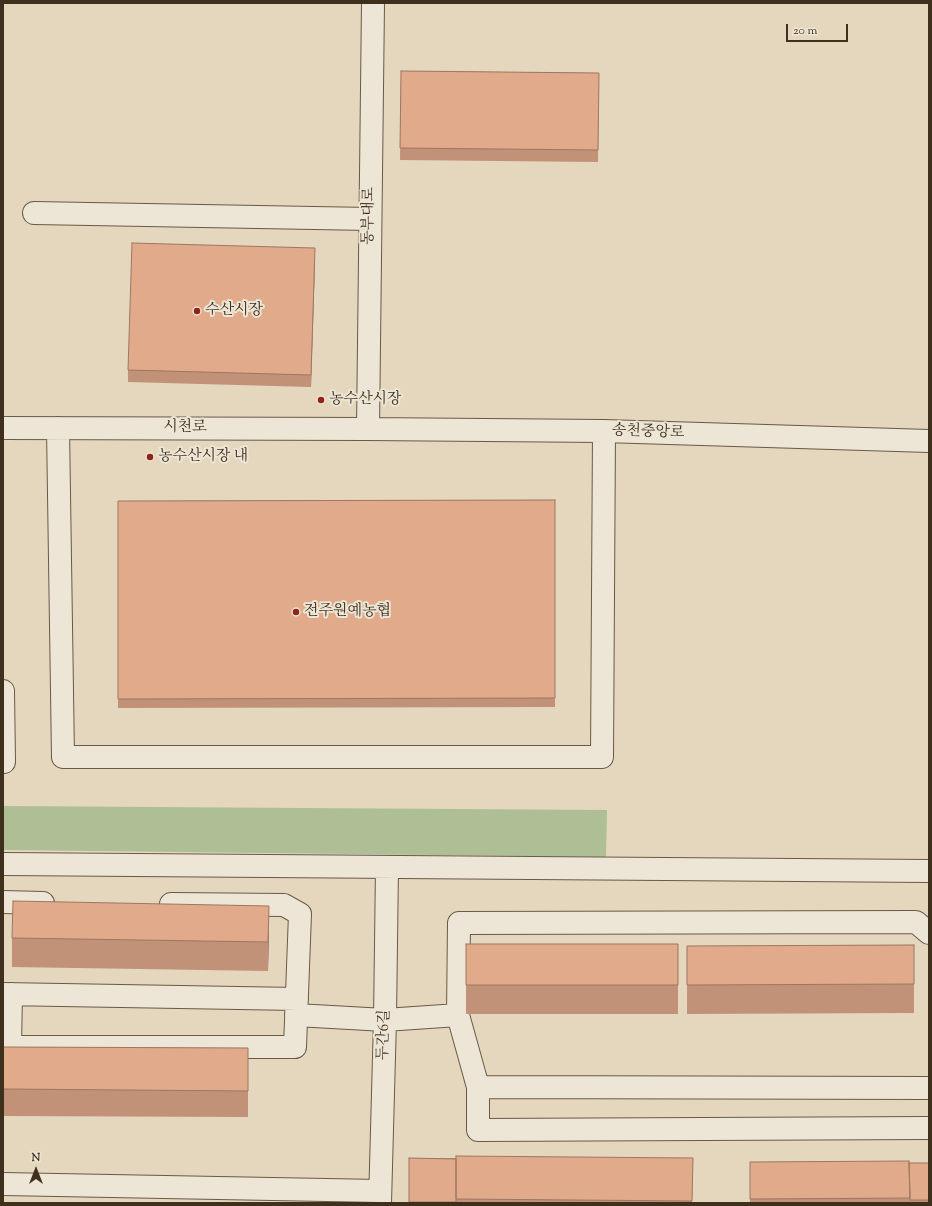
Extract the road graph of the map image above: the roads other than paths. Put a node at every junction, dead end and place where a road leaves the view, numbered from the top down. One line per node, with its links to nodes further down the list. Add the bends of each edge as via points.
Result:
1 (373, 3): 3 (street, 동부대로)
2 (34, 214): 3 (street)
3 (370, 219): 6 (street, 동부대로)
4 (3, 428): 5 (street, 시천로)
5 (58, 428): 6 (street, 시천로); 7 (street, via 63,757 602,757)
6 (368, 428): 7 (street, 송천중앙로)
7 (604, 431): 8 (street, 송천중앙로)
8 (929, 441)
9 (3, 691): 10 (street)
10 (4, 762)
11 (3, 864): 12 (street)
12 (387, 867): 13 (street); 21 (street, 두간6길)
13 (929, 871)
14 (3, 902): 15 (street)
15 (66, 903)
16 (152, 904): 19 (street, via 284,905 300,914)
17 (929, 933): 20 (street, via 916,922 459,923)
18 (7, 994): 19 (street); 22 (street)
19 (297, 1007): 21 (street); 22 (street, via 295,1047)
20 (458, 1015): 21 (street); 23 (street)
21 (386, 1020): 27 (street, 두간6길)
22 (7, 1047)
23 (478, 1087): 24 (street); 25 (street, via 478,1130)
24 (929, 1088)
25 (929, 1128)
26 (3, 1184): 27 (street)
27 (380, 1197)

